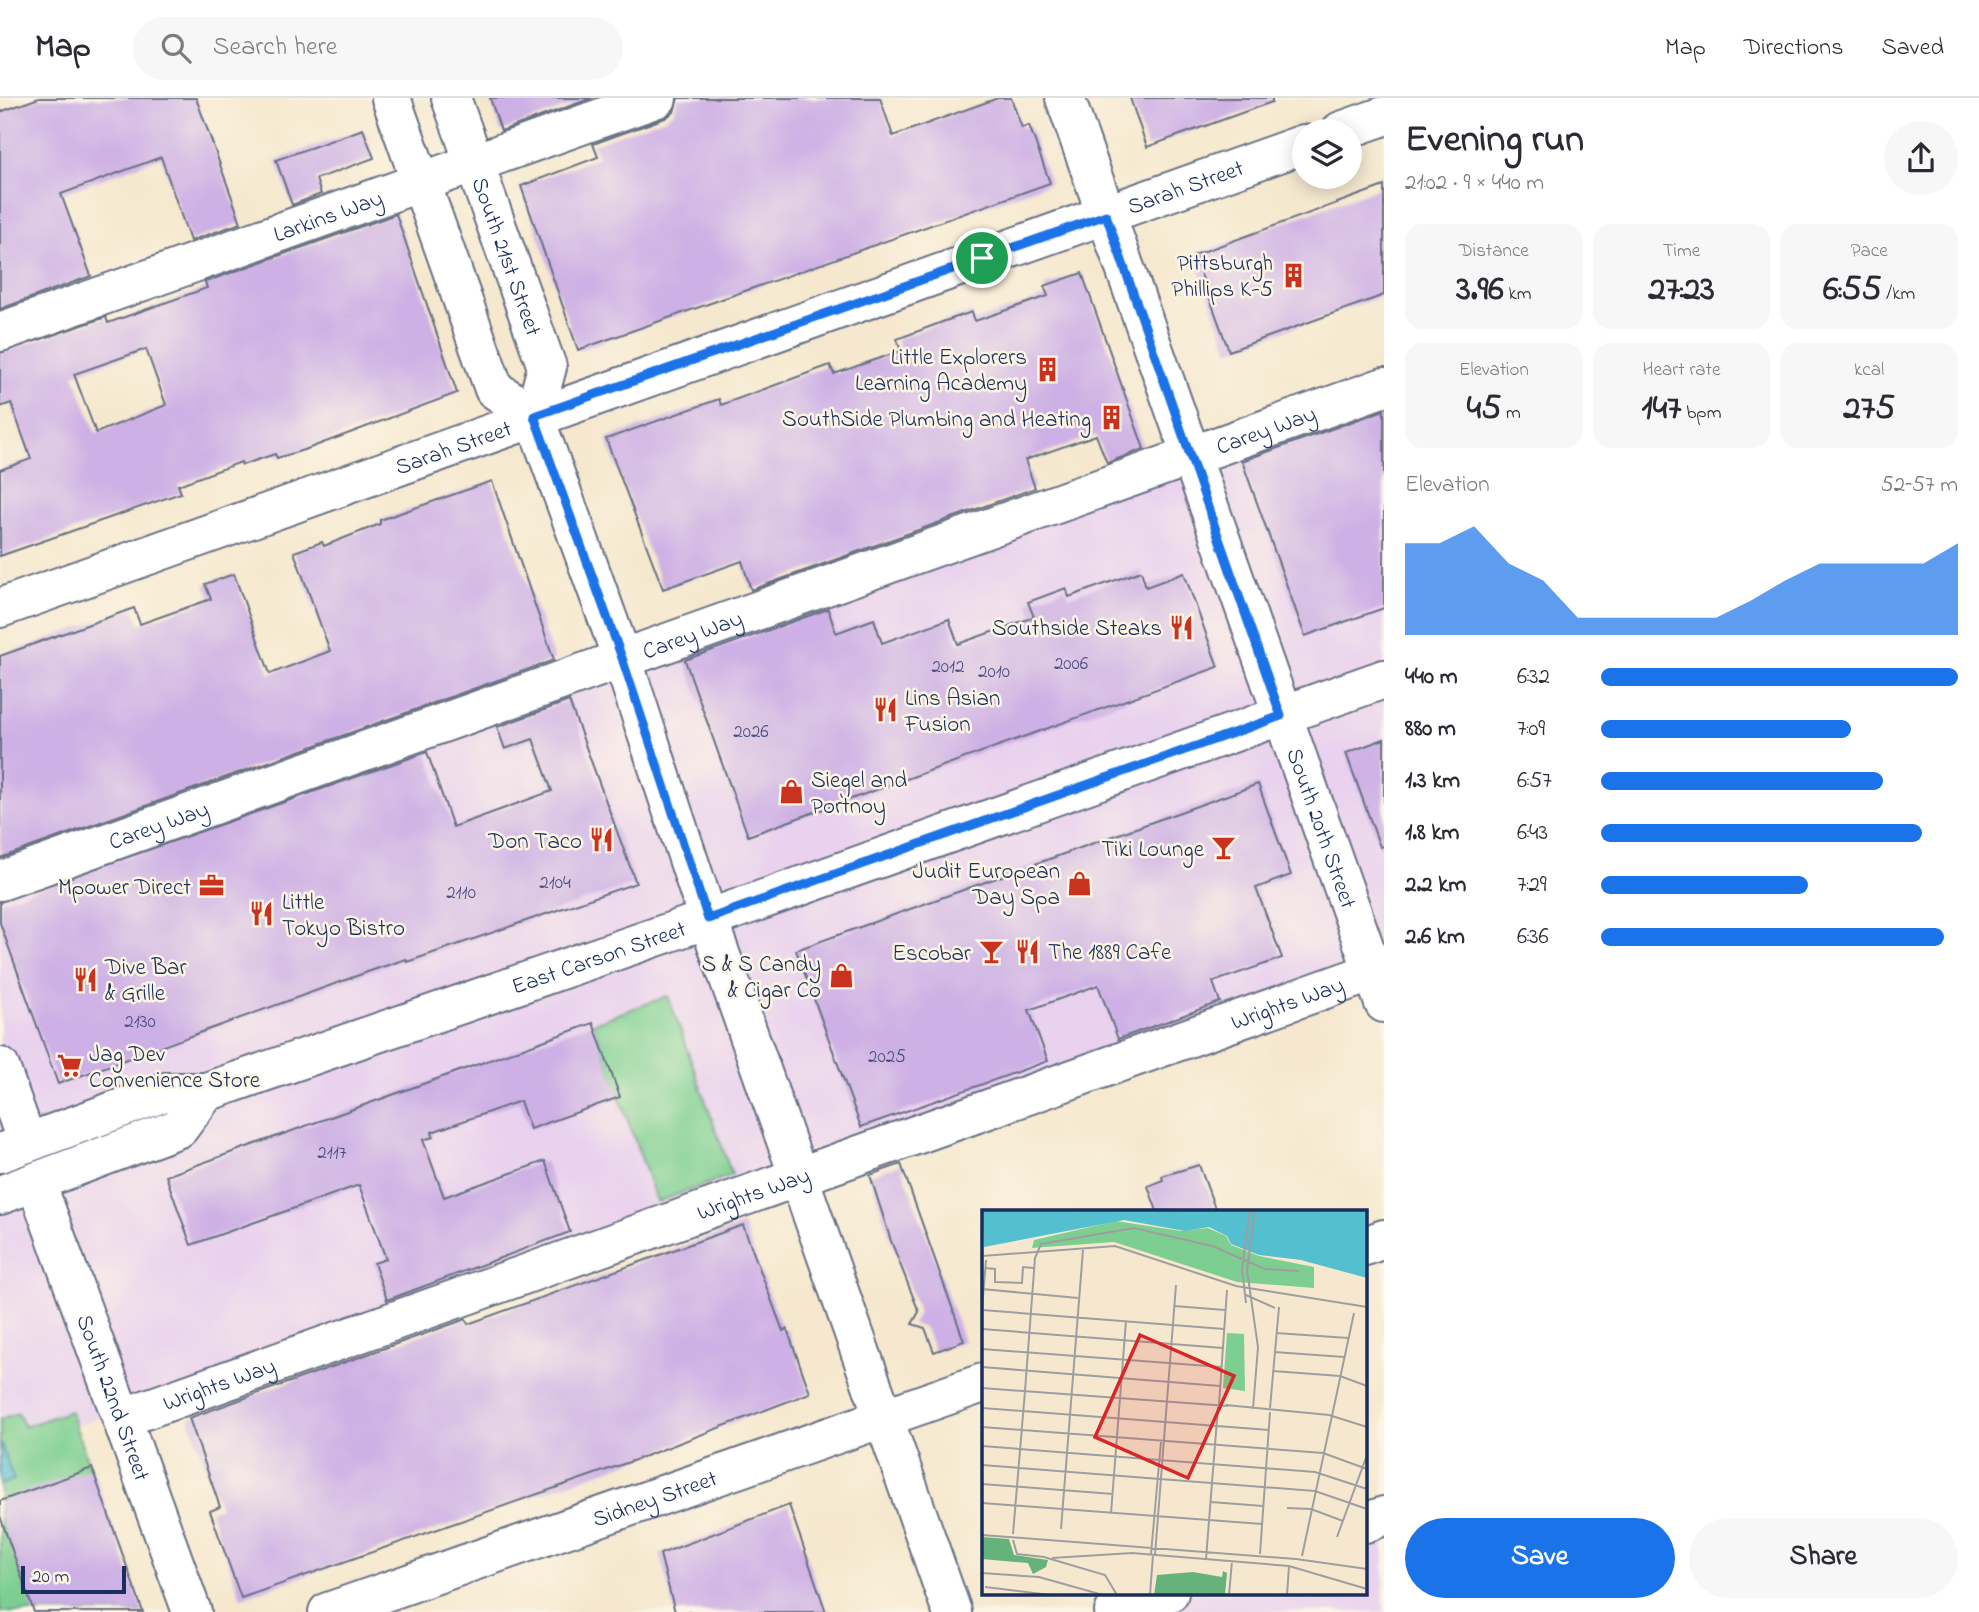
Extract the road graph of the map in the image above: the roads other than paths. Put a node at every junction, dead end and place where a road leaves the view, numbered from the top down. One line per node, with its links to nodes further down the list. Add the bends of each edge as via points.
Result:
1 (391, 98): 9 (street)
2 (451, 98): 8 (street, South 21st Street)
3 (657, 98): 8 (street, Larkins Way)
4 (1065, 98): 10 (street, South 20th Street)
5 (1384, 116): 6 (street)
6 (1362, 124)
7 (1292, 149): 10 (street, Sarah Street)
8 (474, 163): 9 (street, Larkins Way); 13 (street, South 21st Street, via 547,367)
9 (420, 181): 11 (street, Larkins Way); 13 (street, via 494,389)
10 (1106, 215): 13 (street, Sarah Street); 14 (street, South 20th Street)
11 (0, 332)
12 (1384, 387): 14 (street, Carey Way)
13 (534, 416): 15 (street, Sarah Street); 16 (street)
14 (1191, 456): 16 (street, Carey Way); 18 (street, South 20th Street)
15 (0, 608)
16 (622, 658): 19 (street, Carey Way); 20 (street)
17 (1384, 679): 18 (street, East Carson Street)
18 (1281, 716): 20 (street, East Carson Street); 21 (street, South 20th Street)
19 (0, 881)
20 (708, 919): 23 (street, East Carson Street); 25 (street)
21 (1380, 981): 25 (street, Wrights Way)
22 (0, 1067): 24 (street)
23 (206, 1092): 24 (street, East Carson Street, via 165,1092); 26 (street, via 179,1128)
24 (13, 1148)
25 (798, 1176): 31 (street, Wrights Way); 32 (street)
26 (36, 1182): 27 (street); 31 (street, South 22nd Street)
27 (0, 1195)
28 (1384, 1239): 29 (street)
29 (1366, 1246)
30 (982, 1383): 32 (street, Sidney Street)
31 (122, 1418): 36 (street, South 22nd Street)
32 (883, 1418): 37 (street, Sidney Street); 38 (street)
33 (1384, 1516): 34 (street)
34 (1366, 1523)
35 (1165, 1594): 39 (street)
36 (192, 1612)
37 (328, 1612)
38 (951, 1612)
39 (1114, 1612)

